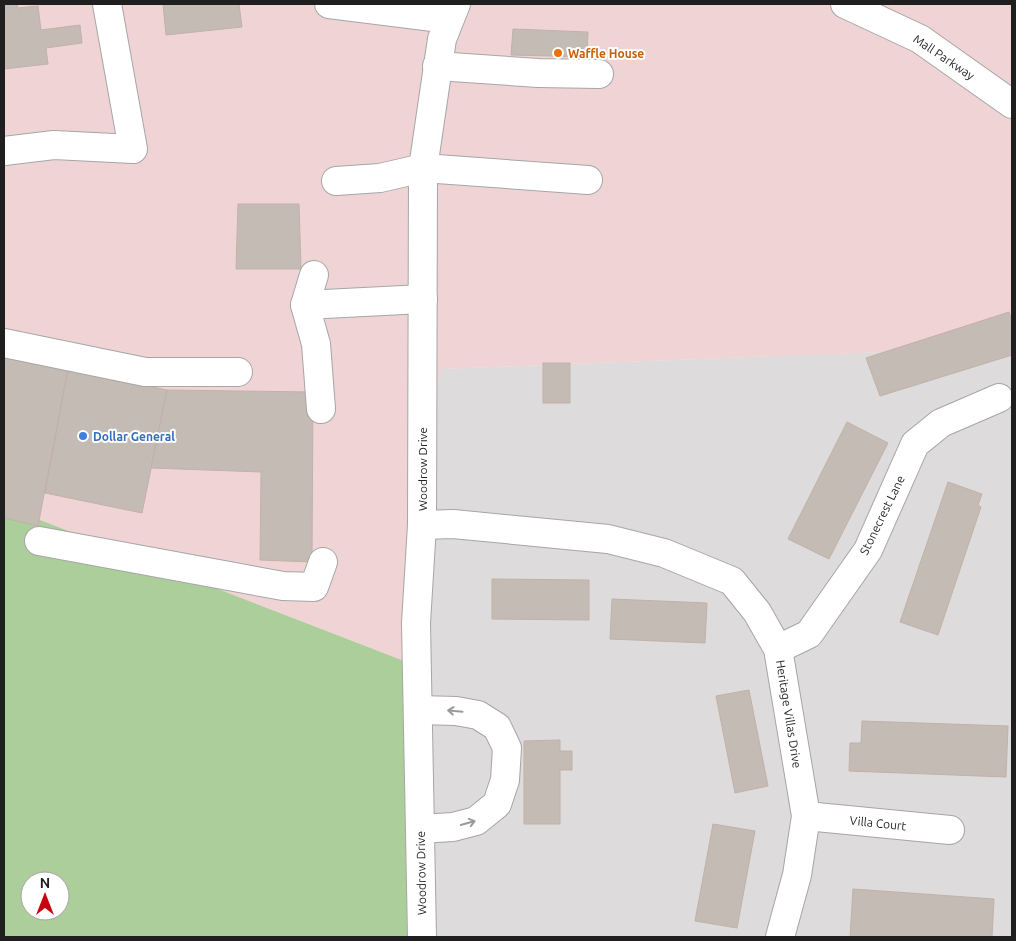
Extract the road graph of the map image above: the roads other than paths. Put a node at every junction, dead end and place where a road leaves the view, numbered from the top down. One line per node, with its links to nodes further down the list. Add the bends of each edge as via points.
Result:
1 (107, 4): 8 (street, via 132,148 54,145)
2 (330, 4): 4 (street)
3 (845, 4): 7 (street, Mall Parkway, via 920,39)
4 (452, 12): 5 (street, Woodrow Drive, via 442,39)
5 (438, 66): 6 (street); 9 (street, Woodrow Drive)
6 (599, 74)
7 (1012, 104)
8 (4, 151)
9 (423, 168): 10 (street); 11 (street, via 380,178); 13 (street, Woodrow Drive)
10 (588, 180)
11 (336, 181)
12 (314, 275): 14 (street)
13 (423, 299): 14 (street); 19 (street, Woodrow Drive)
14 (306, 305): 18 (street, via 316,344)
15 (4, 343): 16 (street, via 146,372)
16 (238, 372)
17 (999, 398): 22 (street, Stonecrest Lane, via 941,423 915,444 868,550 809,634)
18 (321, 409)
19 (422, 524): 22 (street, Heritage Villas Drive, via 608,539 664,553 732,581 758,612); 23 (street, Woodrow Drive, via 416,623)
20 (39, 542): 21 (street, via 283,586 314,587)
21 (323, 562)
22 (778, 649): 24 (street, Heritage Villas Drive)
23 (418, 710): 25 (street, Woodrow Drive); 25 (street, one-way to 23, via 452,828 476,821 497,804 505,780 507,748 497,728 478,715)
24 (806, 816): 26 (street, Villa Court); 28 (street, Heritage Villas Drive, via 798,875)
25 (420, 829): 27 (street, Woodrow Drive)
26 (950, 830)
27 (422, 937)
28 (780, 937)

